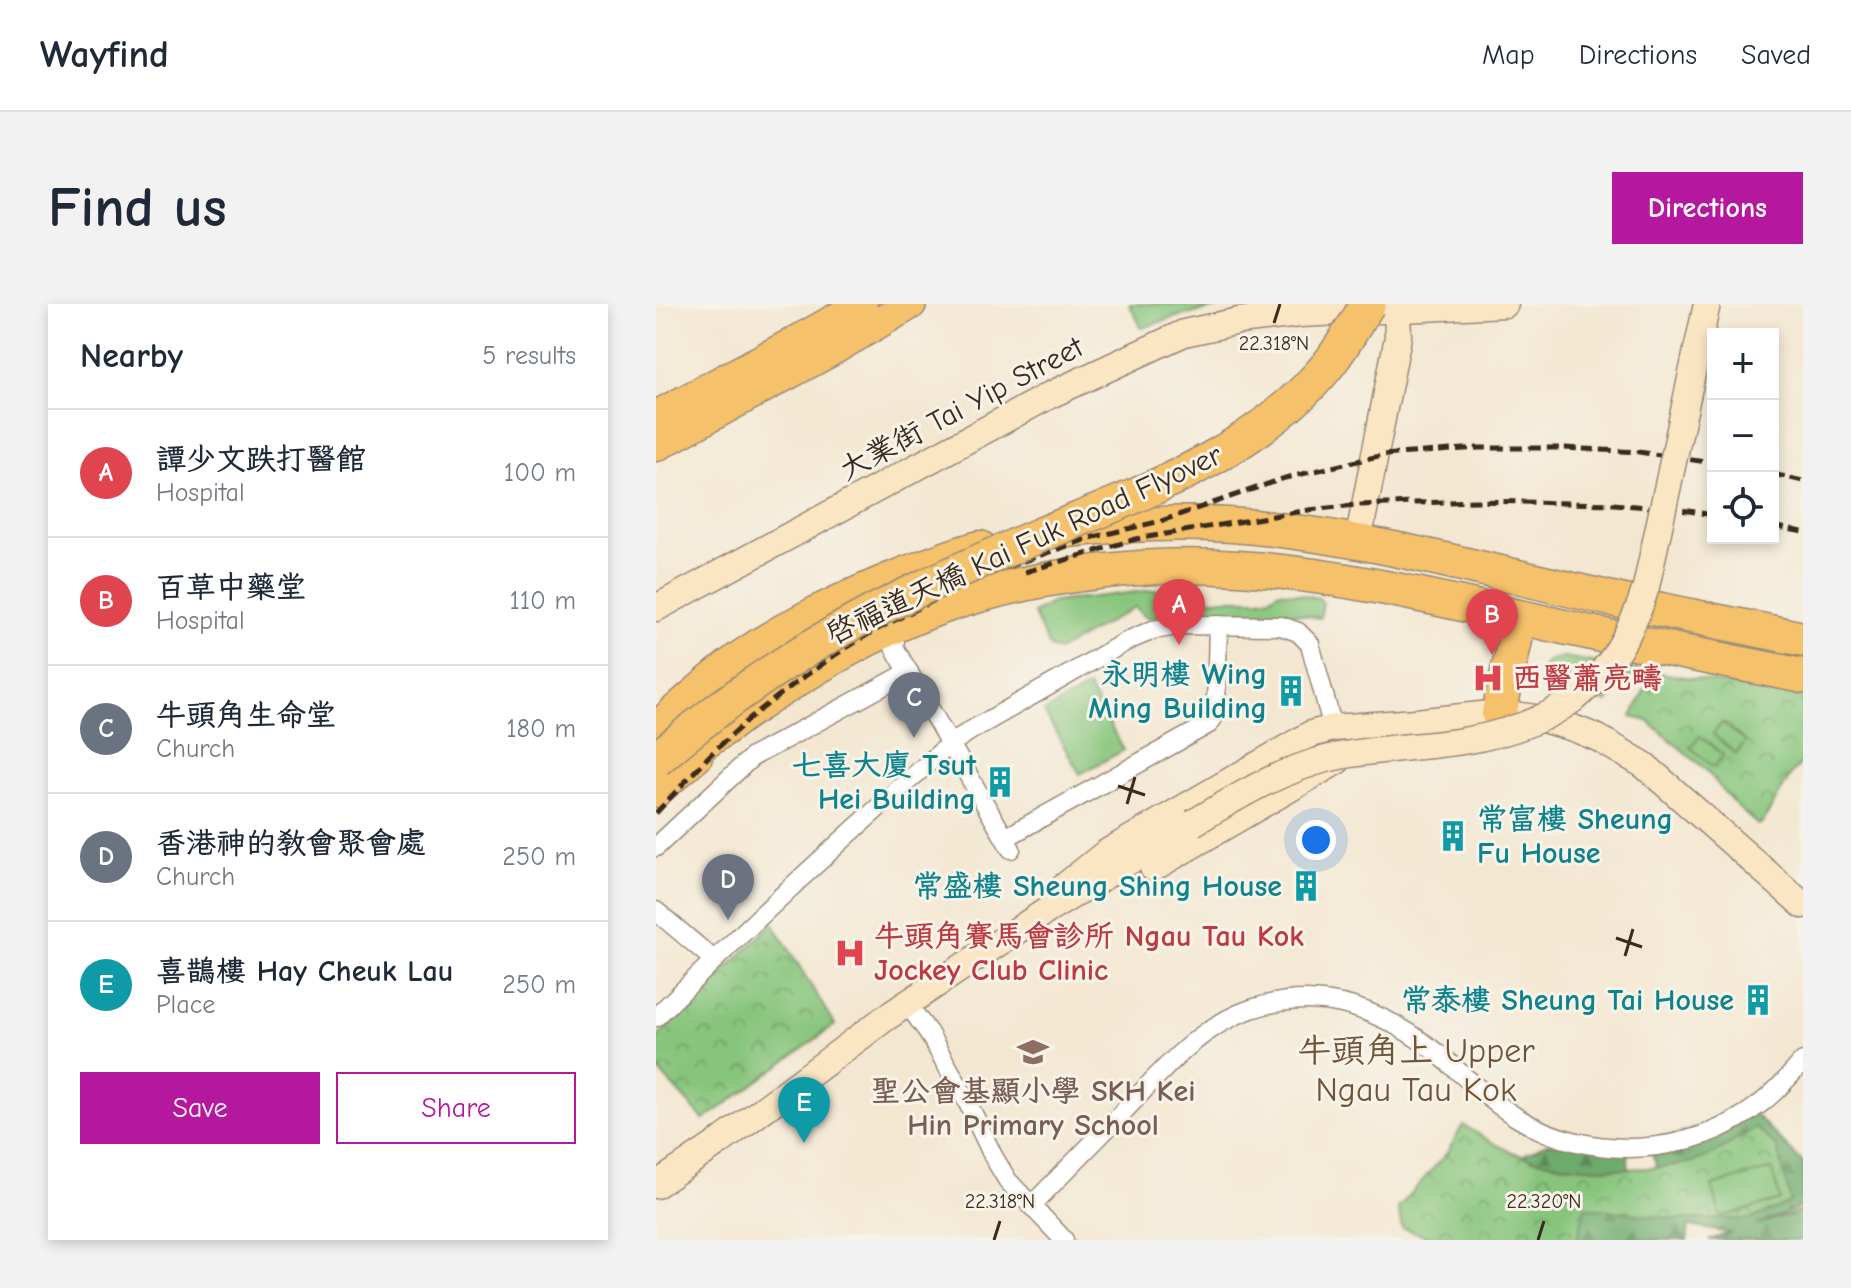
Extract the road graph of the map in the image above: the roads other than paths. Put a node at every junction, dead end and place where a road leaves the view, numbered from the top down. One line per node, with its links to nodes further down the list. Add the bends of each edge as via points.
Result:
1 (911, 304): 7 (main road)
2 (1353, 304): 26 (highway, 啓福道天橋 Kai Fuk Road Flyover, via 1296,380 1208,446 868,600 812,631 731,686)
3 (1505, 304): 6 (main road, 大業街 Tai Yip Street)
4 (1707, 304): 29 (main road, bridge, via 1646,587 1631,628 1608,666 1581,694 1524,726 1462,741 1311,763 1267,781)
5 (1383, 306): 6 (main road, 大業街 Tai Yip Street); 10 (main road, via 1398,337); 11 (main road, 大業街 Tai Yip Street, via 1239,321 1184,333 1050,395); 26 (highway, 啓福道天橋 Kai Fuk Road Flyover, bridge, via 1278,414 1237,442 1172,480 848,625 747,688)
6 (1452, 306)
7 (849, 315): 8 (main road); 9 (main road)
8 (656, 416)
9 (656, 446)
10 (1358, 541): 16 (highway); 17 (highway, via 1207,525 1111,526 1015,539 870,588)
11 (656, 608)
12 (1489, 609): 13 (highway, via 1311,575 1171,567 1035,582 969,598); 15 (highway); 21 (highway, via 1511,627 1515,640)
13 (897, 625): 18 (street, via 894,647); 26 (highway)
14 (1218, 625): 23 (street, via 1281,626 1298,632 1310,644); 25 (street, via 1146,633); 25 (street, via 1216,705 1209,724 1008,844)
15 (1576, 630): 19 (highway); 21 (highway, via 1532,654)
16 (1803, 639)
17 (740, 659): 20 (main road); 24 (highway)
18 (909, 672): 25 (street); 27 (street, via 752,757)
19 (1803, 676)
20 (656, 712)
21 (1508, 714): 22 (main road); 28 (main road, via 1543,719 1598,738 1644,765)
22 (1416, 722): 23 (main road); 29 (main road, via 1367,744 1124,885 1075,906)
23 (1333, 728): 29 (main road, via 1299,739 1106,853 1065,886)
24 (656, 730)
25 (950, 744): 31 (street)
26 (657, 769)
27 (656, 847)
28 (1803, 905)
29 (1051, 908): 32 (main road)
30 (656, 911): 31 (street)
31 (714, 960): 33 (street)
32 (908, 1005): 35 (main road); 36 (street, via 935,1044 1008,1181)
33 (656, 1017)
34 (1803, 1062): 36 (street, via 1761,1104 1707,1134 1658,1147 1596,1146 1518,1119 1426,1044 1378,1015 1318,1000 1267,1005 1220,1023 1188,1045)
35 (656, 1185)
36 (1032, 1205): 37 (street)
37 (1064, 1240)

